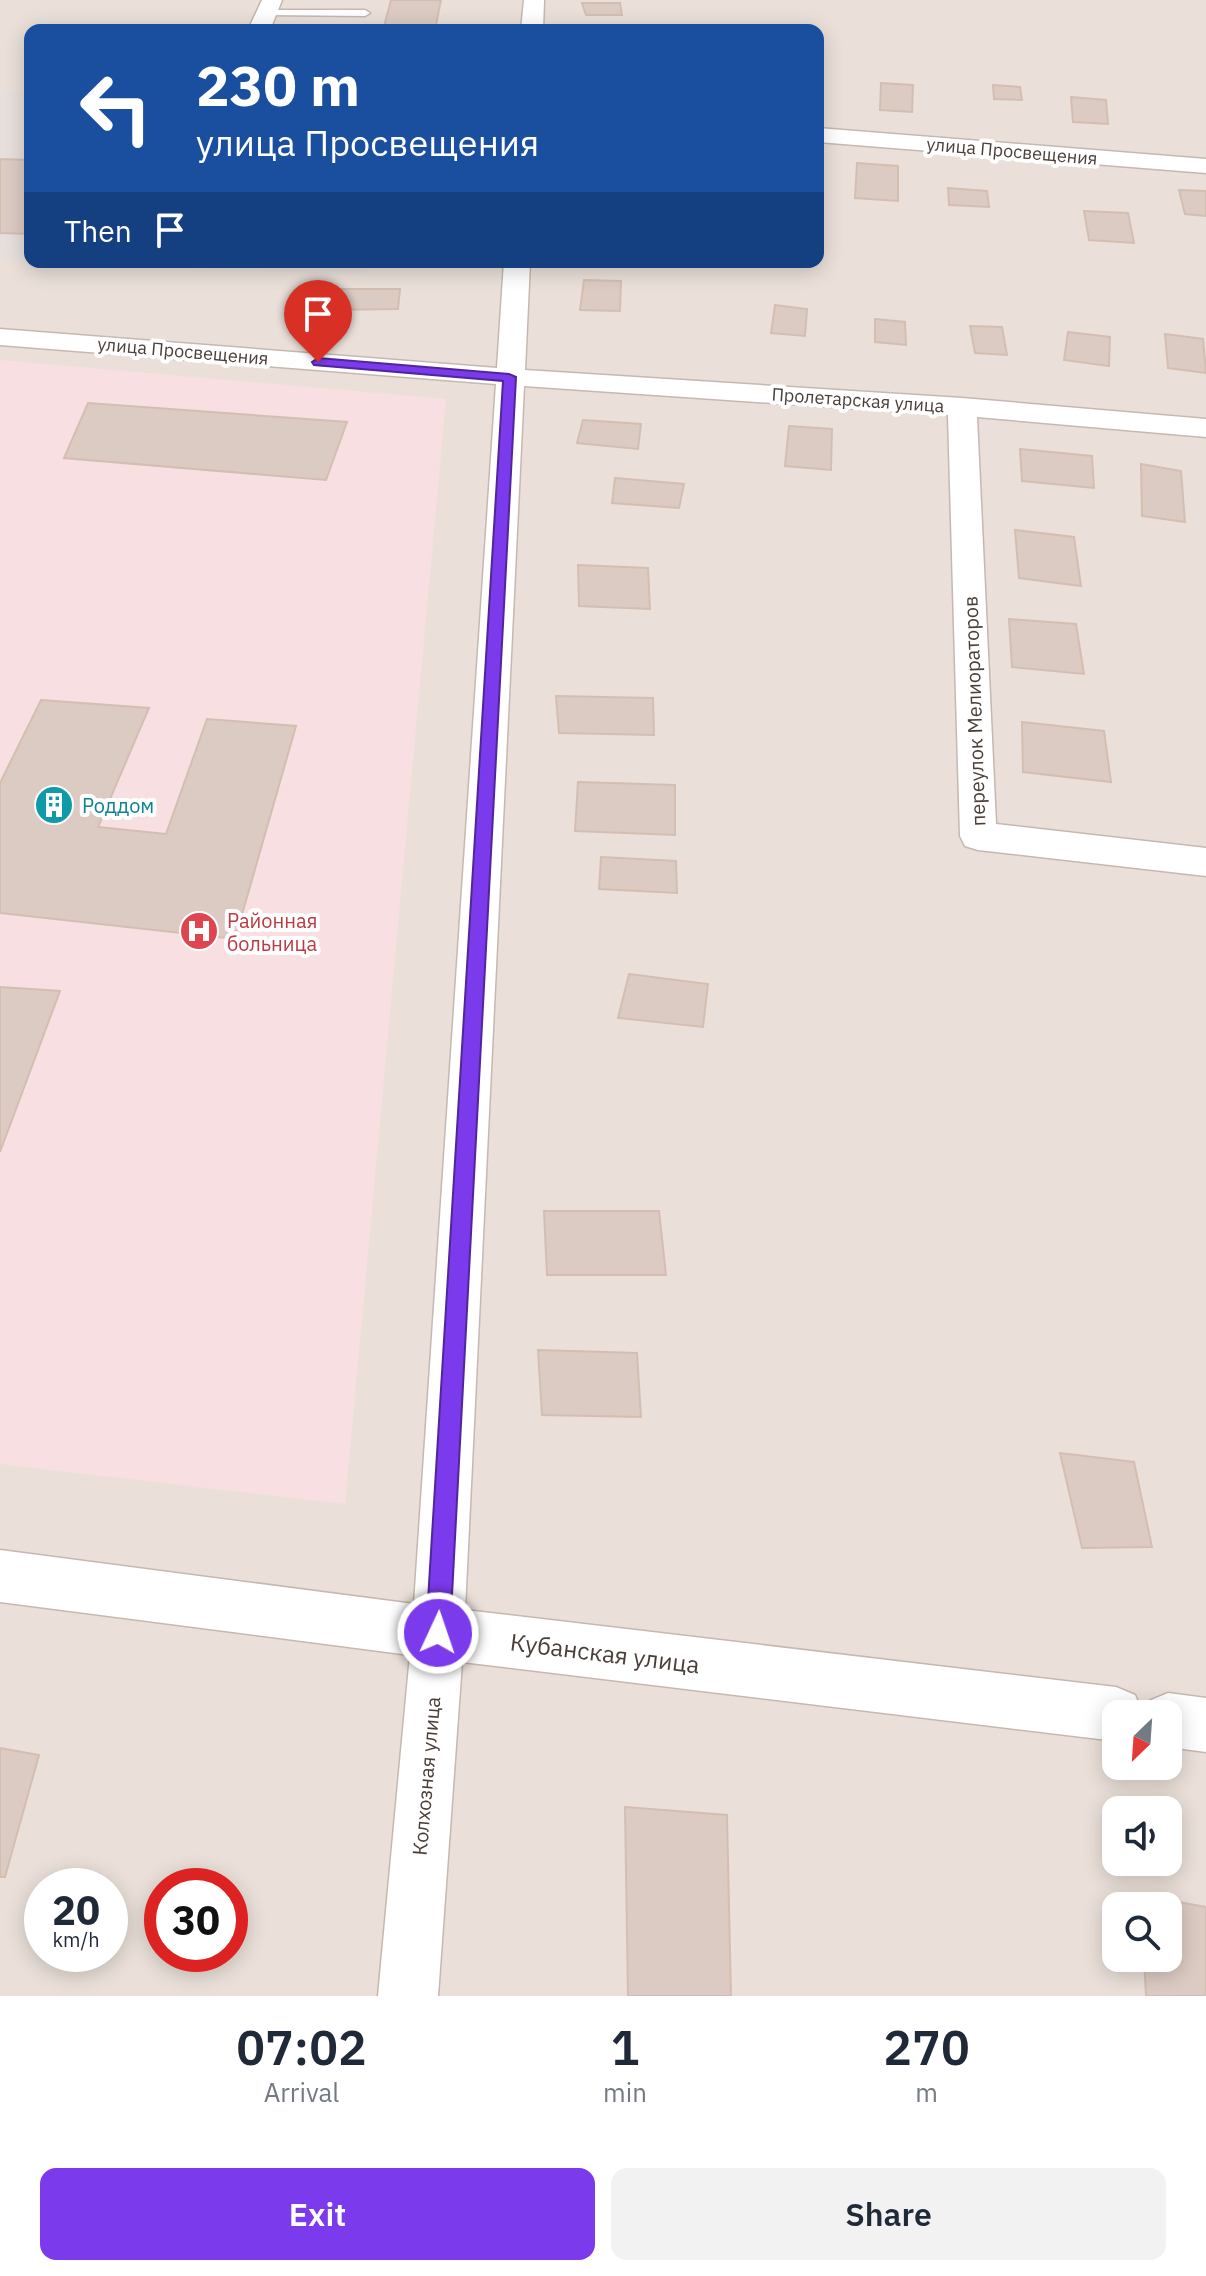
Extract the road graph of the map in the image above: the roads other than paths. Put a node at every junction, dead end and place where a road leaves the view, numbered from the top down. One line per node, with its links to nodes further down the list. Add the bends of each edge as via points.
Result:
1 (369, 0): 3 (lane)
2 (534, 0): 6 (street)
3 (365, 13): 4 (lane); 5 (lane)
4 (266, 14)
5 (362, 24)
6 (532, 24)
7 (824, 135): 8 (street, улица Просвещения)
8 (1206, 166)
9 (517, 268): 11 (street, Колхозная улица)
10 (0, 337): 11 (street, улица Просвещения)
11 (509, 377): 12 (street, Пролетарская улица); 16 (street, Колхозная улица)
12 (962, 407): 13 (street, Пролетарская улица); 14 (street, переулок Мелиораторов, via 978,836)
13 (1206, 428)
14 (1206, 862)
15 (0, 1576): 16 (street, Кубанская улица)
16 (438, 1633): 17 (street, Кубанская улица); 20 (street, Колхозная улица)
17 (1102, 1712)
18 (1182, 1722): 19 (street)
19 (1206, 1725)
20 (408, 1996)

